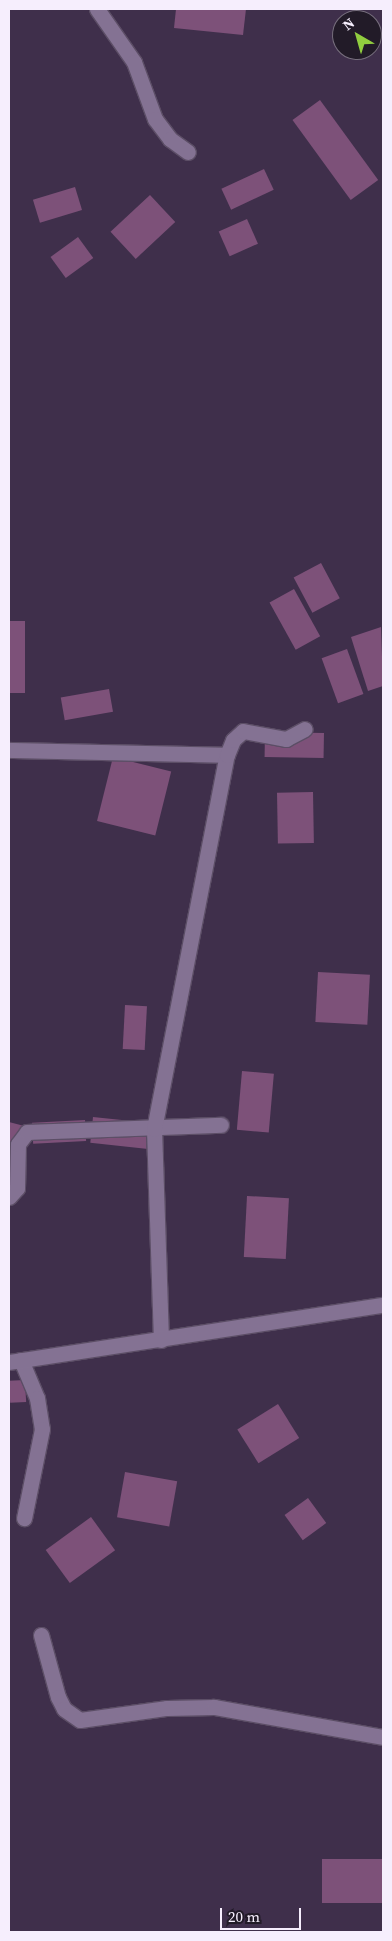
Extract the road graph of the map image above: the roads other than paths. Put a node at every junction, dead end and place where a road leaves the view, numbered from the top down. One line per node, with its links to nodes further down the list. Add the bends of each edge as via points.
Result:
1 (98, 9): 2 (street, via 134,62 155,119 170,139)
2 (188, 152)
3 (305, 729): 5 (street, via 286,739 243,731 233,740)
4 (9, 750): 5 (street)
5 (227, 756): 7 (street)
6 (221, 1125): 7 (street)
7 (154, 1129): 8 (street, via 27,1132 18,1144 17,1188); 10 (street)
8 (9, 1197)
9 (383, 1305): 10 (street)
10 (161, 1340): 11 (street)
11 (15, 1361): 12 (street, via 37,1398 42,1430)
12 (24, 1518)
13 (41, 1635): 14 (street, via 58,1697 64,1709 80,1720 167,1708 214,1707)
14 (383, 1737)

